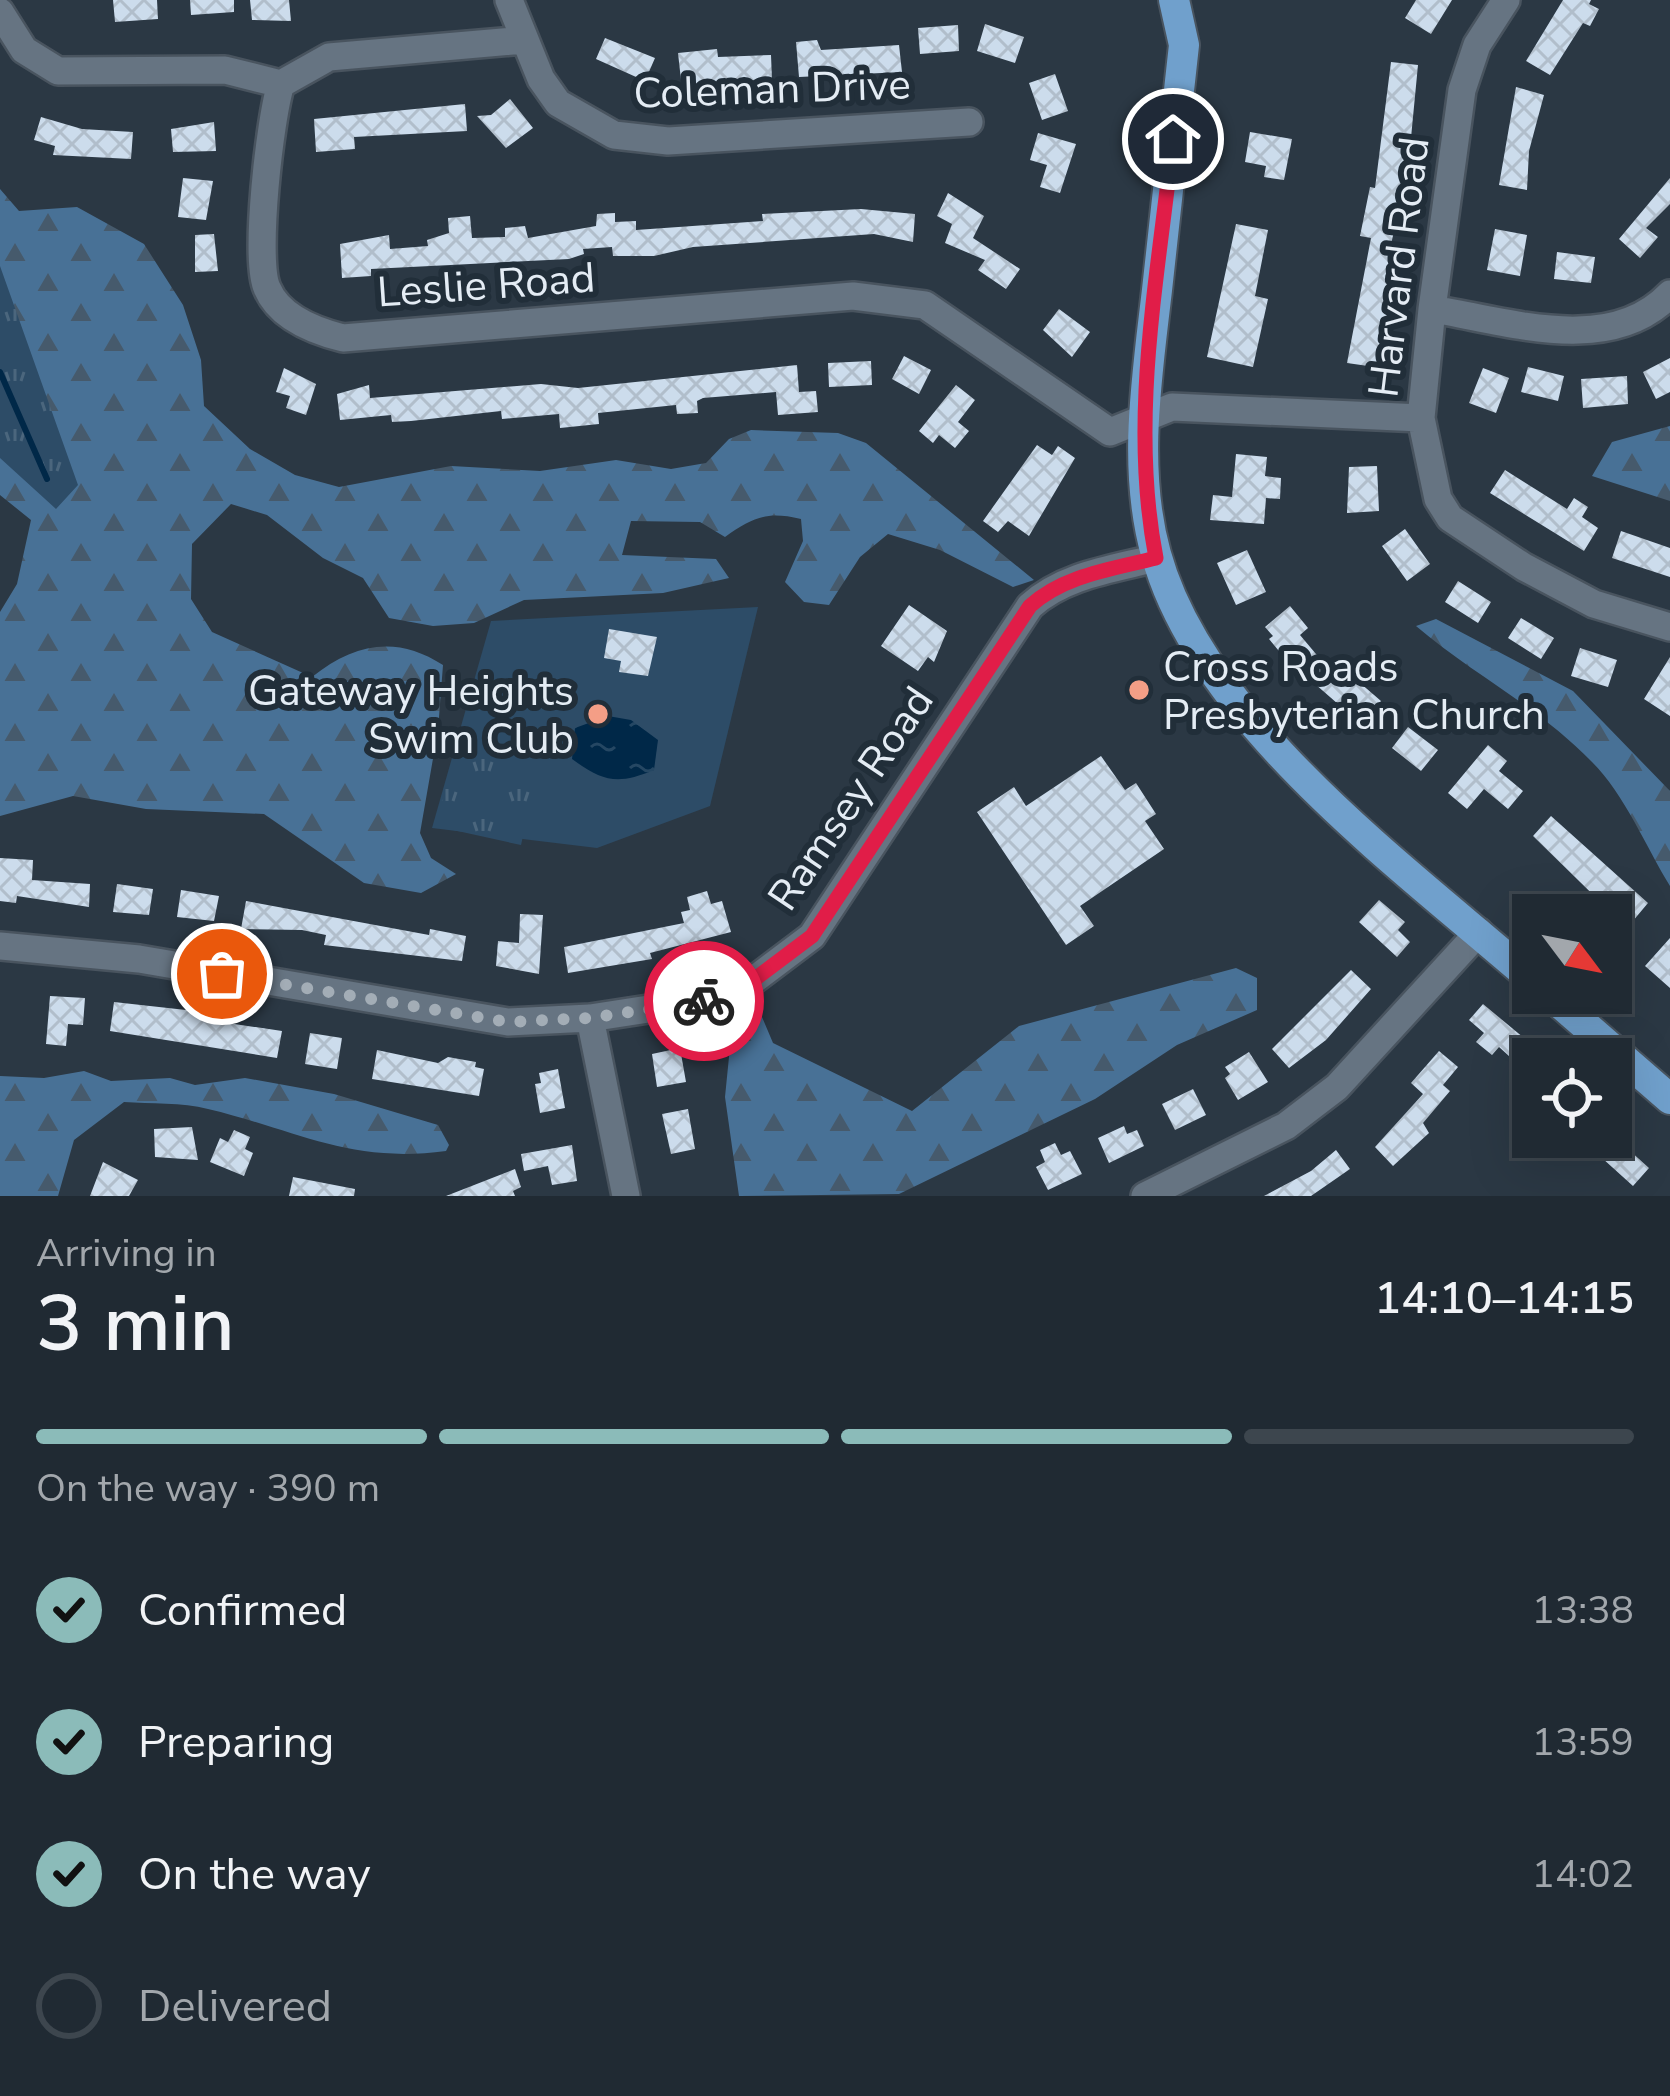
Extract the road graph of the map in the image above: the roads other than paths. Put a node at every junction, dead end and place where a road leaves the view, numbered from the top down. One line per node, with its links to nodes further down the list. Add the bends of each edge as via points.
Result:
1 (509, 0): 5 (street, Coleman Drive)
2 (1174, 0): 11 (main road, via 1184,45)
3 (1506, 0): 9 (street, Harvard Road, via 1477,45 1462,90)
4 (0, 12): 6 (street, via 24,50 58,71 225,70)
5 (524, 40): 6 (street, via 329,57); 7 (street, Coleman Drive, via 558,103 640,141)
6 (281, 84): 11 (street, Leslie Road, via 261,265 267,290 315,331 343,338 853,296 897,299 925,304 1110,433)
7 (969, 122)
8 (1670, 294): 9 (street, via 1638,318 1575,331)
9 (1432, 309): 10 (street, Harvard Road)
10 (1420, 418): 11 (street, via 1172,407); 13 (street, Harvard Road, via 1438,499 1450,518 1594,604)
11 (1142, 420): 12 (main road)
12 (1156, 558): 14 (main road, via 1203,658 1251,722); 18 (street, Ramsey Road, via 1079,578 1030,606 812,936 777,965 713,999)
13 (1670, 627)
14 (1479, 932): 16 (main road); 21 (street, via 1337,1087 1286,1126)
15 (0, 946): 18 (street, Ramsey Road, via 139,959 508,1022)
16 (1512, 961)
17 (1572, 1014): 19 (main road)
18 (590, 1018): 20 (street)
19 (1670, 1099)
20 (626, 1196)
21 (1145, 1196)

